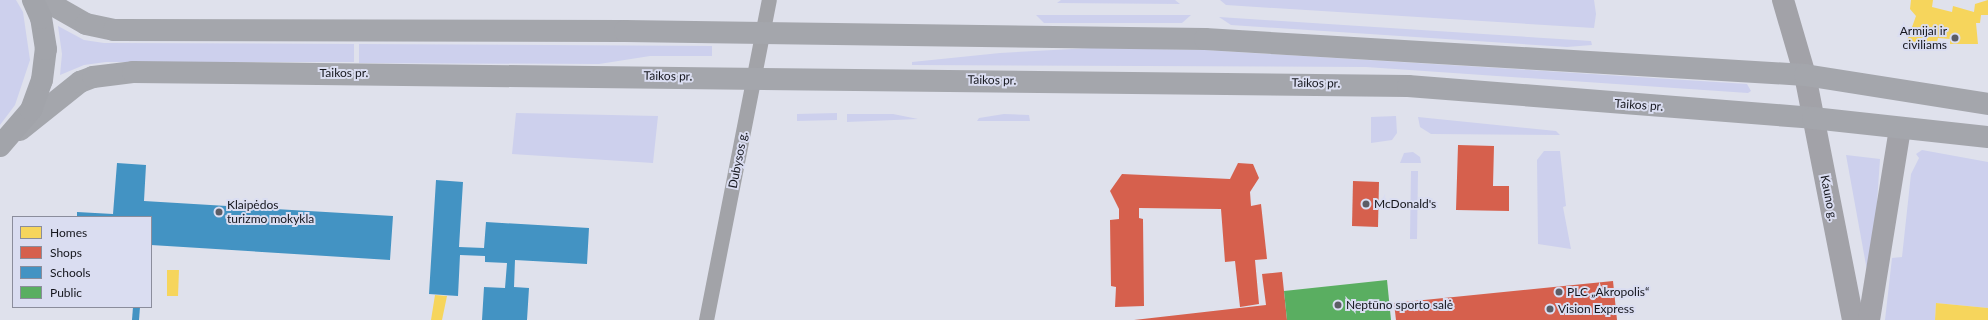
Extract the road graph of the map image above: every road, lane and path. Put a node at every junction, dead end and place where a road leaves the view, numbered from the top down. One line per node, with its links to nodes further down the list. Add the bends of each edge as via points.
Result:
1 (33, 0): 12 (highway, via 41,18 46,49 42,80 31,110)
2 (44, 0): 5 (main road, via 86,24 114,30)
3 (769, 0): 5 (street, Dubysos g.)
4 (1783, 0): 6 (main road, Kauno g.)
5 (762, 34): 6 (main road, via 1205,39); 7 (street, Dubysos g.)
6 (1805, 75): 8 (main road); 9 (main road, Kauno g.)
7 (755, 76): 9 (main road, Taikos pr., via 1408,86); 12 (main road, Taikos pr., via 133,72 93,77 80,82); 13 (street, Dubysos g.)
8 (1988, 104)
9 (1813, 118): 10 (main road, Taikos pr.); 14 (main road, Kauno g.)
10 (1900, 128): 11 (main road, Taikos pr.); 15 (main road)
11 (1988, 138)
12 (6, 141)
13 (706, 320)
14 (1853, 320)
15 (1869, 320)

